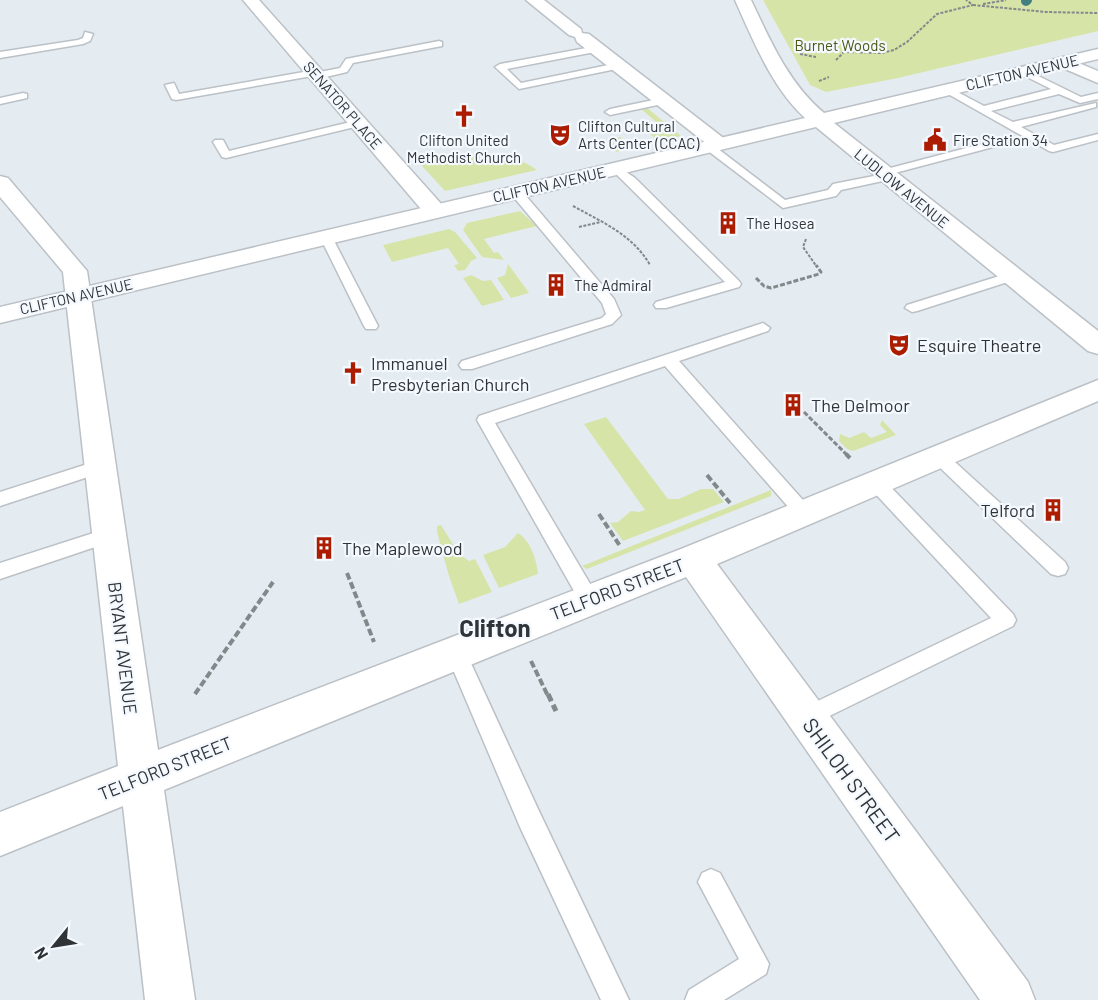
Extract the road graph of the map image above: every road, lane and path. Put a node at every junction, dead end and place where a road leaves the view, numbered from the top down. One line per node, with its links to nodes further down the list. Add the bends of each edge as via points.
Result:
1 (251, 0): 19 (street, SENATOR PLACE)
2 (534, 0): 9 (street)
3 (743, 0): 24 (street, LUDLOW AVENUE, via 764,45 799,102)
4 (966, 0): 6 (path)
5 (1006, 0): 6 (path)
6 (973, 5): 7 (path); 15 (path, via 935,15 894,50 844,52)
7 (1098, 13)
8 (88, 34): 13 (lane, via 81,42)
9 (585, 40): 17 (street); 17 (lane, via 500,67 519,86)
10 (439, 44): 19 (lane, via 349,61 344,70)
11 (802, 54): 14 (path)
12 (1098, 54): 16 (street, CLIFTON AVENUE)
13 (0, 55)
14 (816, 57)
15 (836, 60)
16 (1064, 62): 18 (street, CLIFTON AVENUE); 20 (street)
17 (618, 66): 26 (street)
18 (1024, 72): 22 (street, CLIFTON AVENUE); 23 (lane)
19 (316, 74): 21 (lane, via 176,97); 31 (street, SENATOR PLACE)
20 (1098, 78)
21 (170, 85)
22 (946, 90): 24 (street, CLIFTON AVENUE, via 873,108); 30 (lane)
23 (1061, 90): 28 (lane); 30 (lane)
24 (825, 95): 36 (street, CLIFTON AVENUE); 38 (street, LUDLOW AVENUE)
25 (23, 96): 27 (lane)
26 (658, 97): 29 (lane); 36 (street)
27 (0, 101)
28 (1096, 103): 32 (lane)
29 (606, 109)
30 (982, 110): 32 (lane)
31 (359, 123): 34 (lane, via 226,155); 42 (street, SENATOR PLACE)
32 (1011, 126): 33 (lane, via 1053,149)
33 (1098, 136)
34 (219, 142)
35 (993, 144): 38 (lane)
36 (714, 146): 37 (street, CLIFTON AVENUE); 38 (lane, via 783,204 832,194 837,186)
37 (616, 168): 40 (street, CLIFTON AVENUE); 49 (lane, via 734,284)
38 (885, 175): 46 (street, LUDLOW AVENUE)
39 (0, 183): 48 (street, BRYANT AVENUE, via 75,271)
40 (516, 192): 42 (street, CLIFTON AVENUE); 56 (lane, via 609,302 614,315 607,321)
41 (570, 203): 45 (path, via 621,233 642,251)
42 (435, 211): 43 (street, CLIFTON AVENUE)
43 (326, 237): 48 (street, CLIFTON AVENUE); 52 (lane)
44 (806, 239): 47 (path, via 803,247 819,274 771,288)
45 (650, 265)
46 (1012, 276): 50 (lane); 54 (street, LUDLOW AVENUE)
47 (756, 278)
48 (78, 296): 51 (street, CLIFTON AVENUE); 61 (street, BRYANT AVENUE)
49 (661, 305)
50 (912, 308)
51 (0, 315)
52 (371, 326)
53 (763, 328): 55 (lane)
54 (1098, 345)
55 (668, 359): 66 (lane); 75 (lane, via 484,420)
56 (467, 365)
57 (1098, 390): 59 (street, TELFORD STREET)
58 (804, 412): 60 (path)
59 (939, 457): 63 (street, TELFORD STREET); 71 (lane)
60 (850, 458)
61 (100, 466): 64 (lane); 68 (street, BRYANT AVENUE)
62 (707, 475): 65 (path)
63 (876, 483): 66 (street, TELFORD STREET); 81 (lane, via 1006,620)
64 (0, 499)
65 (730, 503)
66 (804, 513): 70 (street, TELFORD STREET)
67 (599, 514): 69 (path)
68 (109, 536): 72 (lane); 82 (street, BRYANT AVENUE)
69 (620, 546)
70 (693, 559): 75 (street, TELFORD STREET); 81 (street, SHILOH STREET)
71 (1058, 568)
72 (0, 570)
73 (347, 573): 76 (path)
74 (273, 582): 79 (path)
75 (589, 599): 77 (street, TELFORD STREET)
76 (374, 642)
77 (456, 653): 82 (street, TELFORD STREET); 86 (lane)
78 (530, 659): 80 (path)
79 (195, 694)
80 (556, 711)
81 (807, 717): 88 (street, SHILOH STREET)
82 (140, 778): 83 (street, TELFORD STREET); 85 (street, BRYANT AVENUE)
83 (0, 834)
84 (711, 882): 87 (lane, via 756,964)
85 (170, 1000)
86 (615, 1000)
87 (699, 1000)
88 (1010, 1000)

